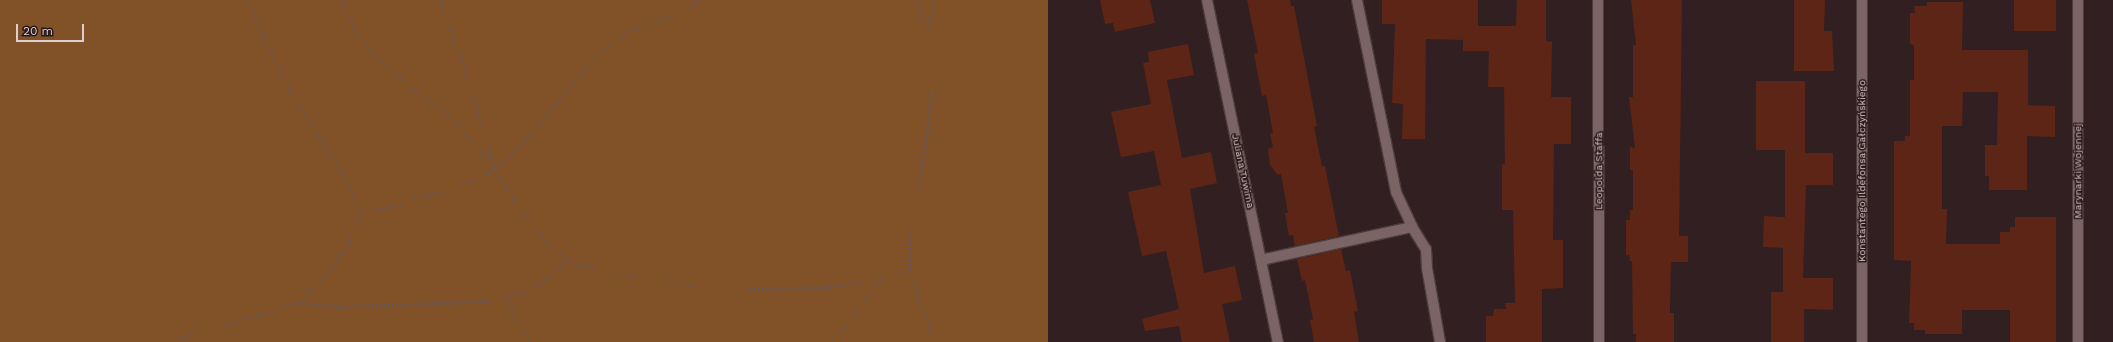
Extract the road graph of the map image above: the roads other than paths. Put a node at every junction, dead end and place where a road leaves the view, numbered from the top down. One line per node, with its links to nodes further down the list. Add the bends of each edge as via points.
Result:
1 (1208, 0): 7 (street, Juliana Tuwima)
2 (1357, 0): 6 (street, via 1396,192)
3 (1598, 0): 10 (street, Leopolda Staffa)
4 (1862, 0): 11 (street, Konstantego Ildefonsa Gałczyńskiego)
5 (2078, 0): 12 (street, Marynarki Wojennej)
6 (1412, 227): 7 (street); 9 (street, via 1426,248)
7 (1261, 260): 8 (street, Juliana Tuwima)
8 (1278, 342)
9 (1440, 342)
10 (1599, 342)
11 (1862, 342)
12 (2078, 342)

